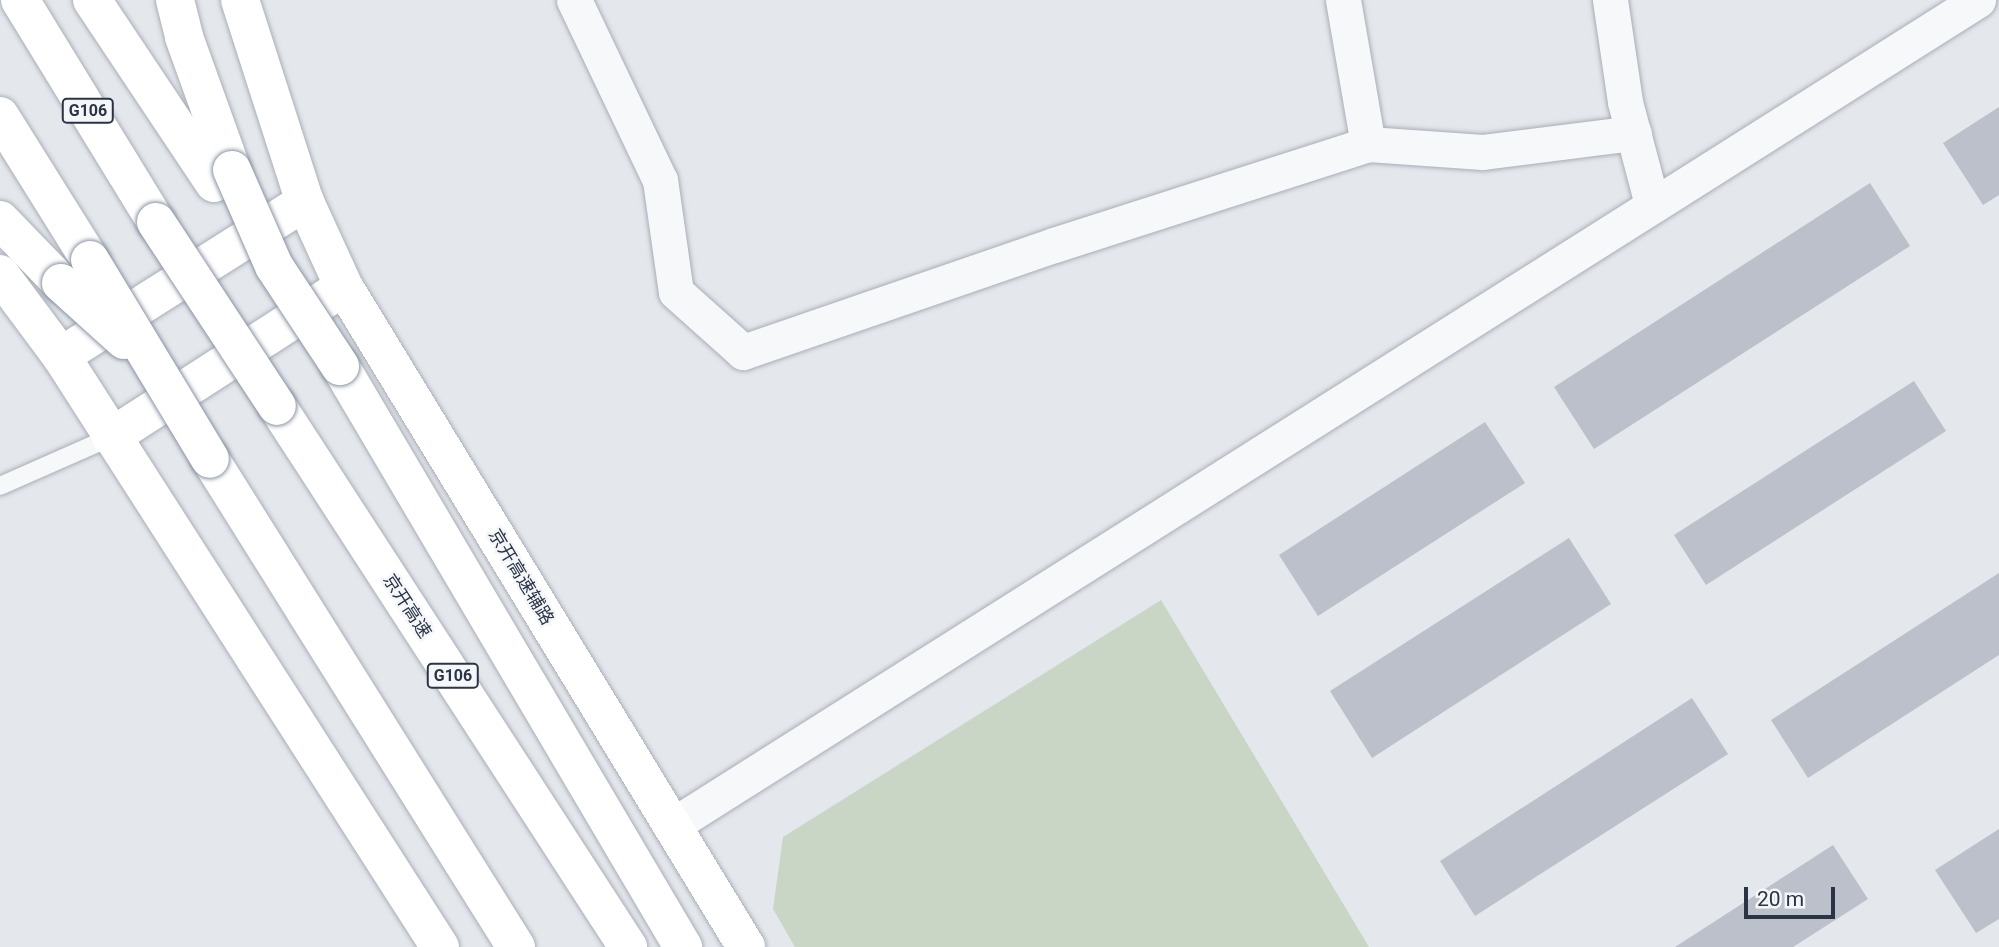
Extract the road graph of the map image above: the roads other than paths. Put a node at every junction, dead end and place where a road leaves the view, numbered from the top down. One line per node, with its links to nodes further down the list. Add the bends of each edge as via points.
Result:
1 (20, 0): 25 (main road, 京开高速 / G106, bridge, via 156,222)
2 (92, 0): 12 (main road)
3 (175, 0): 12 (main road)
4 (240, 0): 13 (main road, 京开高速辅路)
5 (574, 0): 11 (street, via 660,180 676,292 743,352)
6 (1343, 0): 11 (street)
7 (1610, 0): 10 (street)
8 (1978, 0): 14 (street)
9 (0, 116): 16 (main road)
10 (1634, 133): 11 (street, via 1483,152); 14 (street)
11 (1368, 144)
12 (223, 177): 26 (main road, bridge, via 340,366)
13 (305, 202): 18 (main road, 京开高速辅路); 19 (main road)
14 (1652, 204): 22 (street)
15 (0, 220): 16 (main road)
16 (76, 272): 24 (main road, bridge, via 150,364)
17 (0, 274): 19 (main road)
18 (344, 287): 20 (main road); 22 (main road, 京开高速辅路)
19 (61, 356): 20 (main road)
20 (111, 437): 21 (lane); 23 (main road)
21 (0, 486)
22 (673, 825): 27 (main road, 京开高速辅路)
23 (440, 947)
24 (516, 947)
25 (628, 947)
26 (683, 947)
27 (746, 947)

